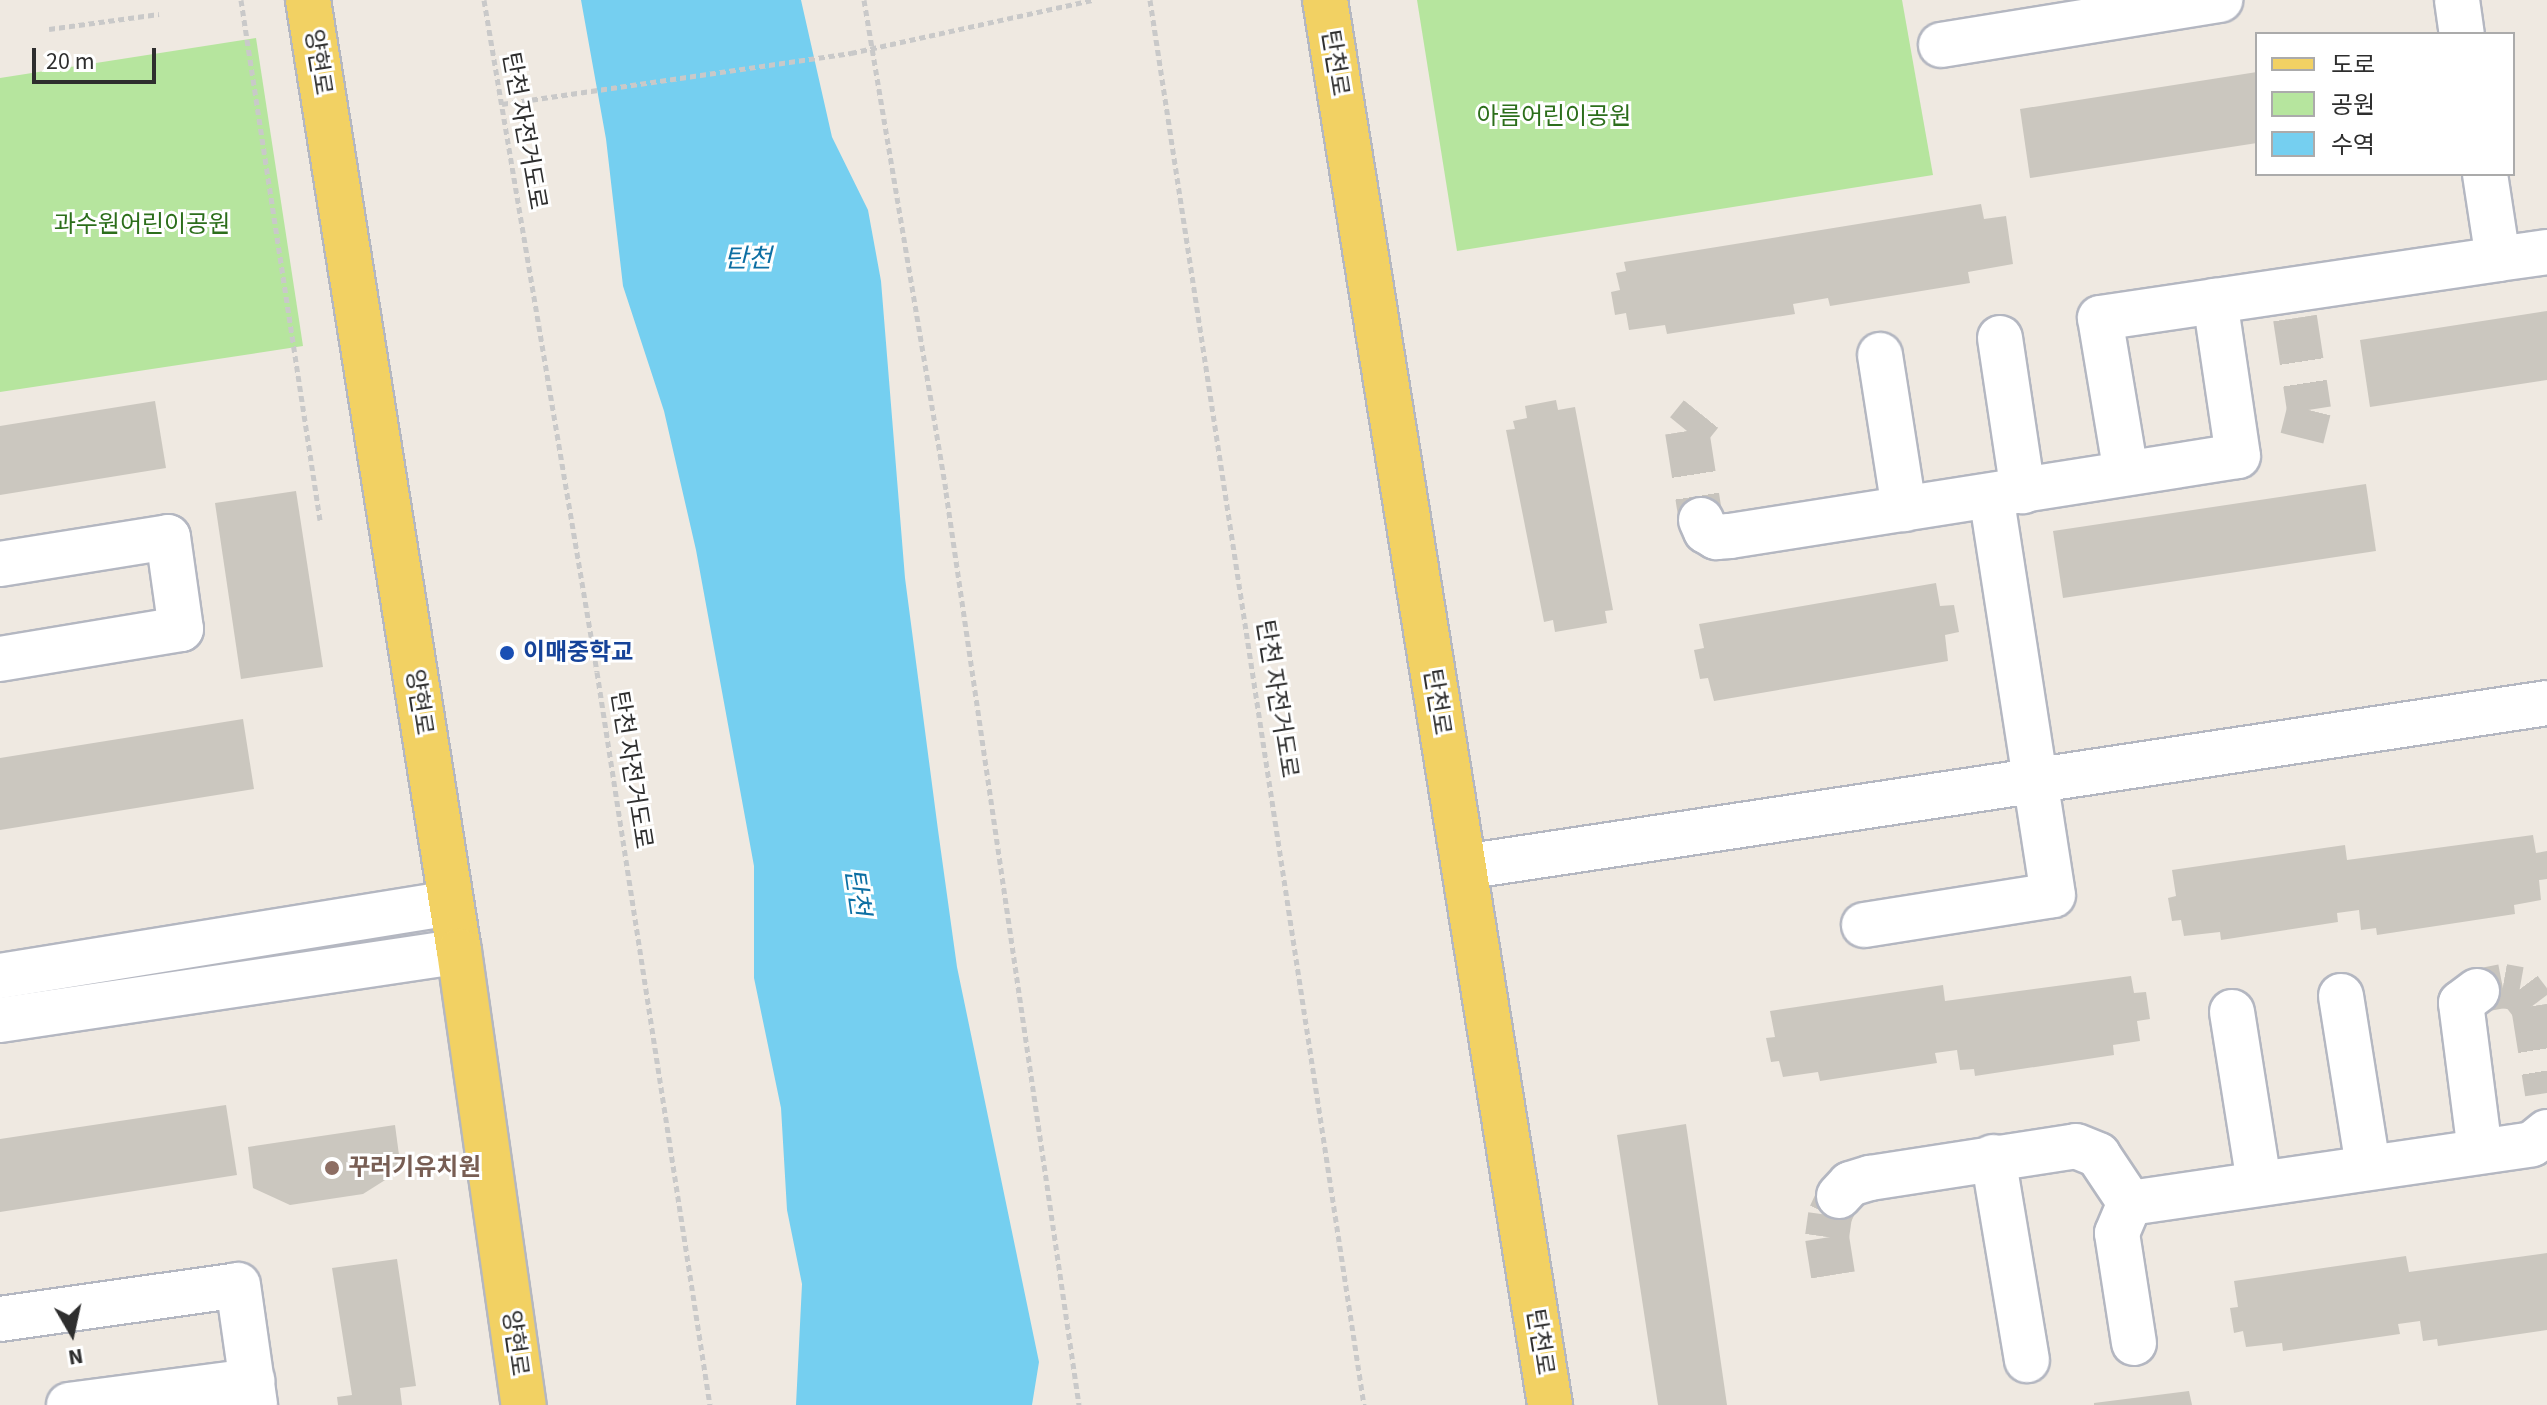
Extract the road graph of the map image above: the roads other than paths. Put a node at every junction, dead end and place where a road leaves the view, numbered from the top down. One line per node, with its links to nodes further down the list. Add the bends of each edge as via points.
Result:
1 (308, 0): 22 (main road, 양현로)
2 (1325, 0): 21 (main road, 탄천로)
3 (2220, 0): 6 (lane)
4 (2457, 0): 5 (lane)
5 (2462, 32)
6 (1941, 45)
7 (2485, 176): 9 (lane)
8 (2547, 252): 9 (lane)
9 (2498, 259): 10 (lane, via 2292,304)
10 (2215, 301): 13 (lane, via 2238,456); 13 (lane, via 2100,318)
11 (2000, 338): 14 (lane)
12 (1880, 355): 15 (lane)
13 (2126, 473): 14 (lane)
14 (2007, 494): 15 (lane); 20 (lane)
15 (1904, 509): 16 (lane, via 1716,537)
16 (1701, 520)
17 (0, 564): 18 (lane, via 168,537 181,629)
18 (0, 659)
19 (2547, 703): 20 (lane)
20 (2035, 780): 21 (lane); 23 (lane, via 2053,895)
21 (1464, 867): 45 (main road, 탄천로)
22 (451, 903): 24 (main road, 양현로); 25 (lane)
23 (1864, 925)
24 (459, 951): 29 (lane); 44 (main road, 양현로)
25 (71, 964): 26 (lane); 29 (lane)
26 (0, 976)
27 (2477, 991): 33 (lane, via 2461,1003)
28 (2341, 996): 35 (lane)
29 (78, 1008): 31 (lane)
30 (2232, 1012): 36 (lane)
31 (0, 1020)
32 (2547, 1132): 33 (lane, via 2532,1144)
33 (2480, 1151): 35 (lane)
34 (1993, 1157): 37 (lane, via 1870,1178 1850,1184); 38 (lane, via 2076,1146 2098,1155); 41 (lane)
35 (2368, 1167): 36 (lane)
36 (2259, 1183): 38 (lane)
37 (1839, 1196)
38 (2130, 1203): 40 (lane, via 2117,1233)
39 (0, 1319): 42 (lane, via 238,1285)
40 (2134, 1343)
41 (2027, 1360)
42 (253, 1393): 43 (lane)
43 (69, 1405)
44 (524, 1405)
45 (1550, 1405)

